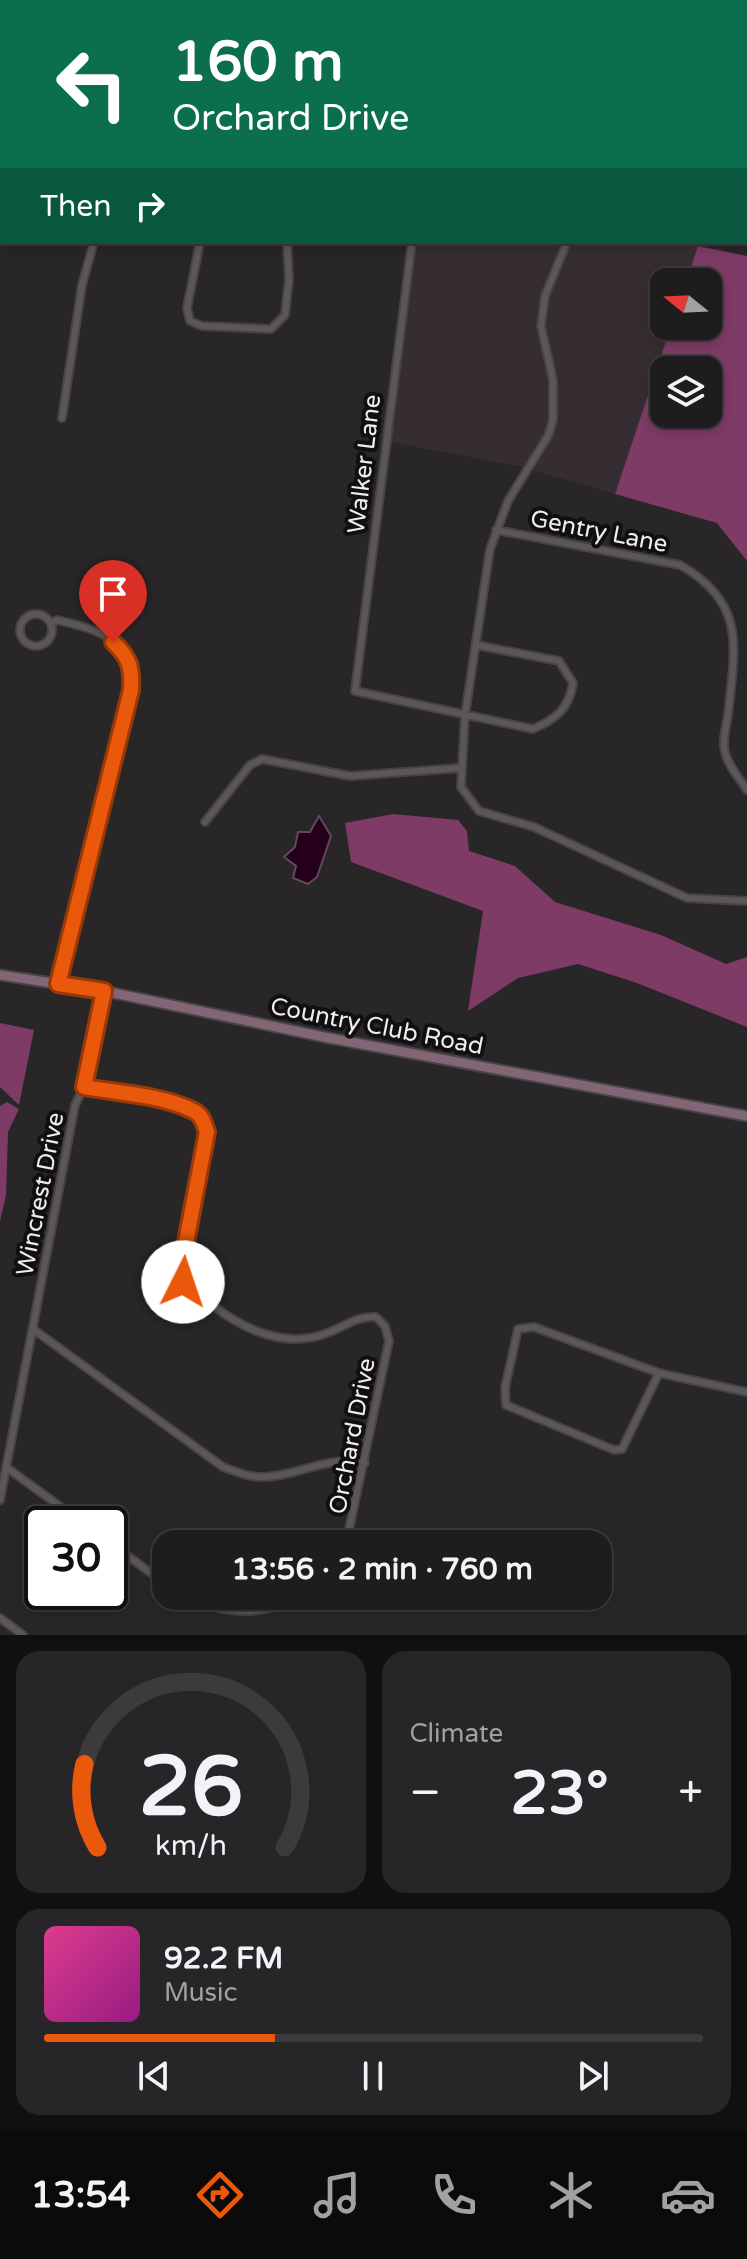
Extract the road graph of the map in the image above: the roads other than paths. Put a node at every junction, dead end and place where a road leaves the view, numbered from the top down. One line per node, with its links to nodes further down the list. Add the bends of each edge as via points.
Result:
1 (93, 244): 6 (street, via 83,277)
2 (200, 244): 3 (street, via 187,308 190,321 271,329 285,315)
3 (287, 244)
4 (412, 244): 10 (street, Walker Lane, via 355,691)
5 (566, 244): 7 (street, via 545,296 541,326 553,380 553,420)
6 (62, 418)
7 (496, 530): 9 (street); 12 (street, Gentry Lane, via 680,565 715,590 736,635 725,752)
8 (51, 624): 8 (street, via 42,615 30,615 21,624 21,637 29,646 42,646 51,637); 16 (street, via 57,620 98,630 127,655 132,668 131,690)
9 (476, 645): 10 (street); 10 (street, via 559,661 573,683 571,700 555,720 533,729)
10 (465, 715): 11 (street)
11 (460, 768): 13 (street, via 350,776 262,759 250,765); 14 (street, via 461,787 479,811 534,827 687,898)
12 (747, 790)
13 (205, 822)
14 (747, 901)
15 (0, 975): 16 (street, Country Club Road)
16 (58, 984): 17 (street, Country Club Road)
17 (104, 991): 18 (street, Wincrest Drive); 19 (street, Country Club Road)
18 (84, 1087): 20 (street, Wincrest Drive, via 75,1105); 23 (street, Orchard Drive, via 150,1098 203,1119 207,1132 181,1268 183,1282 192,1291 237,1324 284,1339 311,1338 363,1316 376,1317 385,1326 389,1341)
19 (747, 1116)
20 (33, 1329): 23 (street, via 223,1467 256,1477 328,1460); 24 (street, Wincrest Drive)
21 (659, 1373): 21 (street, via 534,1327 518,1329 504,1401 516,1411 622,1449); 22 (street)
22 (747, 1392)
23 (365, 1463): 27 (street, Orchard Drive)
24 (6, 1467): 25 (street, Wincrest Drive); 26 (street)
25 (0, 1500)
26 (59, 1506)
27 (349, 1530)
28 (128, 1556): 29 (street)
29 (152, 1574)
30 (215, 1610): 31 (street)
31 (267, 1610)
32 (0, 1618): 33 (street)
33 (23, 1635)

